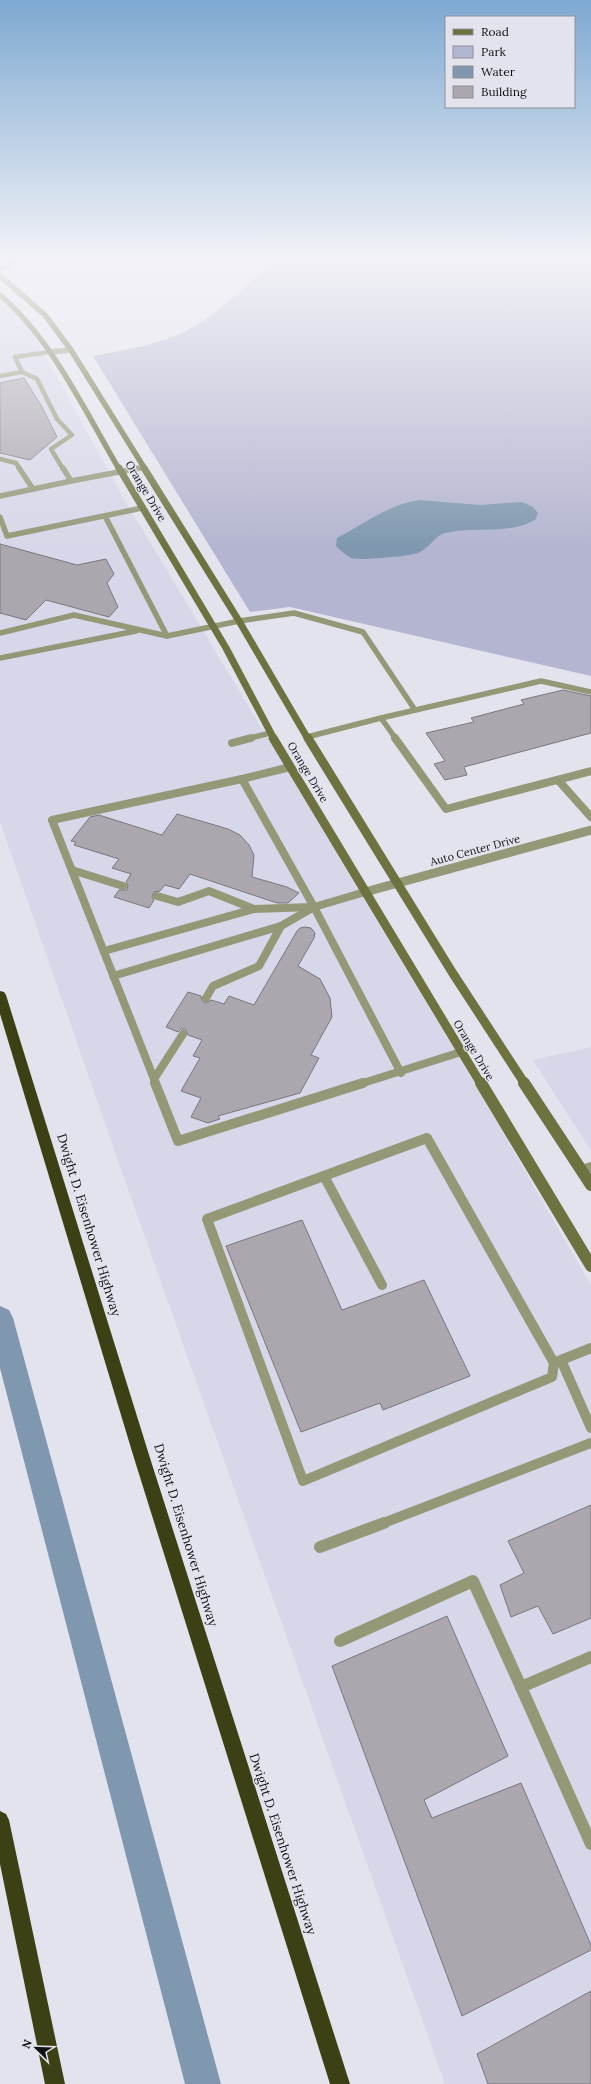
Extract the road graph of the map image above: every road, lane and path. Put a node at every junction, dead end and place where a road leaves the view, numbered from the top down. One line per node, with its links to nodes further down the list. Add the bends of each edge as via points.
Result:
1 (41, 353): 4 (lane, via 14,357)
2 (51, 353): 8 (street, Orange Drive)
3 (73, 353): 7 (street, Orange Drive)
4 (22, 372): 5 (lane); 9 (lane, via 37,379 57,419 72,435 51,448)
5 (0, 376)
6 (0, 460): 10 (lane, via 16,463)
7 (144, 467): 8 (lane); 17 (street, Orange Drive)
8 (120, 471): 9 (lane); 12 (street, Orange Drive)
9 (70, 481): 10 (lane)
10 (33, 489): 11 (lane)
11 (0, 496)
12 (142, 508): 14 (lane); 18 (street, Orange Drive)
13 (0, 516): 15 (lane)
14 (105, 516): 15 (lane); 21 (lane)
15 (7, 536): 16 (lane)
16 (0, 540)
17 (239, 620): 18 (lane); 24 (lane, via 294,613 362,632); 27 (street, Orange Drive)
18 (213, 626): 21 (lane); 26 (street, Orange Drive)
19 (139, 630): 20 (lane, via 74,616); 21 (lane); 22 (lane)
20 (0, 633)
21 (167, 636)
22 (0, 658)
23 (591, 692): 24 (lane, via 542,681)
24 (416, 710): 25 (lane)
25 (381, 718): 27 (lane); 32 (lane, via 446,809)
26 (270, 733): 28 (lane); 29 (street, Orange Drive)
27 (307, 737): 36 (street, Orange Drive)
28 (232, 743)
29 (290, 767): 31 (lane); 38 (street, Orange Drive)
30 (591, 771): 32 (lane)
31 (242, 779): 35 (lane, via 52,820); 40 (lane)
32 (558, 780): 33 (lane)
33 (591, 817)
34 (591, 830): 36 (street, Auto Center Drive)
35 (72, 870): 37 (lane); 43 (lane)
36 (398, 883): 38 (street, Auto Center Drive); 51 (street, Orange Drive, via 462,989)
37 (123, 886)
38 (364, 892): 40 (lane); 48 (street, Orange Drive)
39 (157, 896): 41 (lane, via 178,902 209,891)
40 (314, 907): 41 (lane); 42 (lane); 49 (lane)
41 (254, 909): 43 (lane)
42 (281, 926): 44 (lane); 46 (lane, via 259,966 213,986)
43 (104, 951): 44 (lane)
44 (113, 976): 50 (lane)
45 (0, 995): 67 (highway, Dwight D. Eisenhower Highway, via 142,1458)
46 (206, 998)
47 (183, 1034): 50 (lane)
48 (461, 1052): 49 (lane); 54 (street, Orange Drive)
49 (401, 1073): 50 (lane, via 178,1141)
50 (154, 1079)
51 (586, 1169): 53 (street, Orange Drive)
52 (324, 1176): 55 (lane); 57 (lane, via 427,1138); 57 (lane, via 207,1219 303,1481 552,1377)
53 (591, 1186)
54 (591, 1266)
55 (382, 1285)
56 (591, 1348): 57 (lane)
57 (558, 1361): 58 (lane)
58 (591, 1428)
59 (591, 1442): 60 (lane)
60 (320, 1546)
61 (340, 1641): 63 (lane, via 473,1581)
62 (591, 1657): 63 (lane)
63 (521, 1687): 65 (lane)
64 (0, 1820): 66 (highway)
65 (591, 1844)
66 (54, 2084)
67 (340, 2084)

